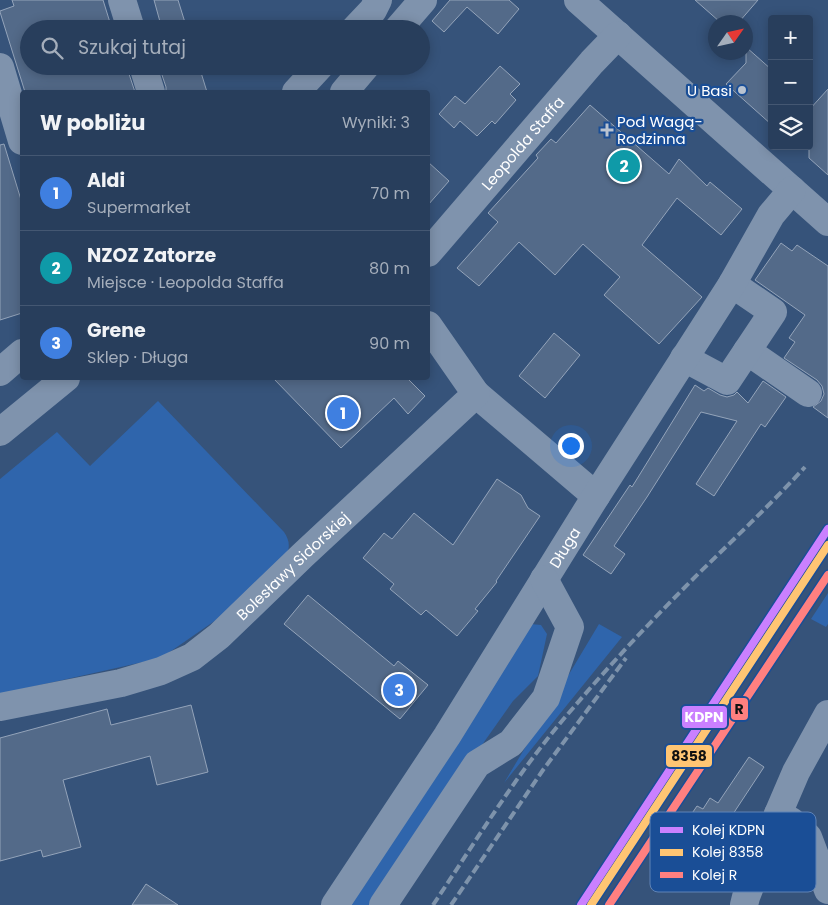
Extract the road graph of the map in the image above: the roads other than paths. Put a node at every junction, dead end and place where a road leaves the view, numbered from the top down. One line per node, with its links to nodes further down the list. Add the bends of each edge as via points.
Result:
1 (122, 0): 6 (street)
2 (378, 0): 5 (street, via 373,10)
3 (423, 0): 7 (street)
4 (578, 0): 8 (street)
5 (356, 17)
6 (128, 20)
7 (406, 20)
8 (618, 35): 17 (street); 19 (street, Leopolda Staffa)
9 (0, 68): 16 (street)
10 (146, 75): 13 (street)
11 (312, 75): 14 (street)
12 (358, 75): 15 (street)
13 (150, 90)
14 (298, 90)
15 (346, 90)
16 (20, 133)
17 (792, 190): 18 (street); 20 (street, Długa, via 772,215)
18 (828, 222)
19 (430, 250)
20 (732, 284): 22 (street, via 773,312); 24 (street, Długa)
21 (430, 328): 28 (street)
22 (747, 351): 24 (street, via 726,381); 27 (street)
23 (20, 355): 25 (street)
24 (684, 358): 30 (street, Długa)
25 (0, 372)
26 (64, 380): 29 (street)
27 (808, 393)
28 (476, 394): 30 (street); 32 (street, Bolesławy Sidorskiej, via 219,636 192,657 121,683)
29 (0, 432)
30 (596, 496): 31 (street, Długa)
31 (544, 579): 38 (street, Długa, via 447,736); 39 (street, via 570,627 546,698 510,743 477,764)
32 (0, 707)
33 (828, 714): 34 (street, via 796,772)
34 (779, 812)
35 (816, 858): 36 (street)
36 (828, 890)
37 (748, 892): 40 (street)
38 (335, 905)
39 (383, 905)
40 (744, 905)

